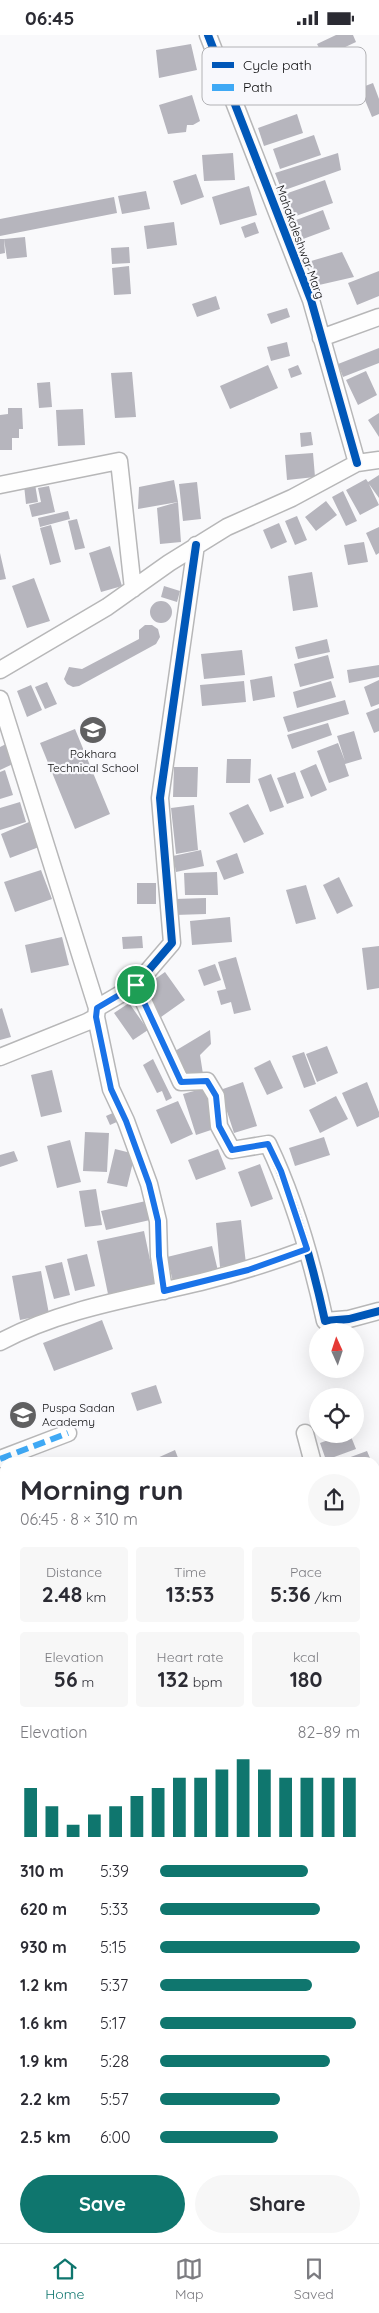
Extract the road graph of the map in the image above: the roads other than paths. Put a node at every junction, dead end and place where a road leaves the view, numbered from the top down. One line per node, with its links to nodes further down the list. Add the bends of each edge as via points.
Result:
1 (208, 35): 2 (street, Mahakaleshwar Marg)
2 (213, 47)
3 (235, 105): 5 (street, Mahakaleshwar Marg, via 311,300)
4 (379, 317): 5 (street)
5 (321, 338): 7 (street, Mahakaleshwar Marg)
6 (379, 460): 7 (street)
7 (357, 463): 9 (street)
8 (0, 485): 10 (street, via 119,461)
9 (196, 545): 10 (street); 13 (street, via 160,798 172,943)
10 (132, 589): 11 (street, via 72,629)
11 (0, 670)
12 (0, 699): 14 (street)
13 (136, 985): 14 (street); 16 (street, via 181,1082 207,1081 216,1096 219,1126 232,1150 268,1144 281,1171)
14 (96, 1012): 15 (street); 17 (street, via 111,1089 149,1184 158,1221)
15 (0, 1057)
16 (307, 1249): 17 (street, via 248,1270); 18 (street, via 325,1321 350,1319)
17 (164, 1291): 19 (street, via 24,1329)
18 (379, 1311)
19 (0, 1342)
20 (68, 1433): 22 (street)
21 (305, 1433): 23 (street)
22 (5, 1457)
23 (311, 1457)

